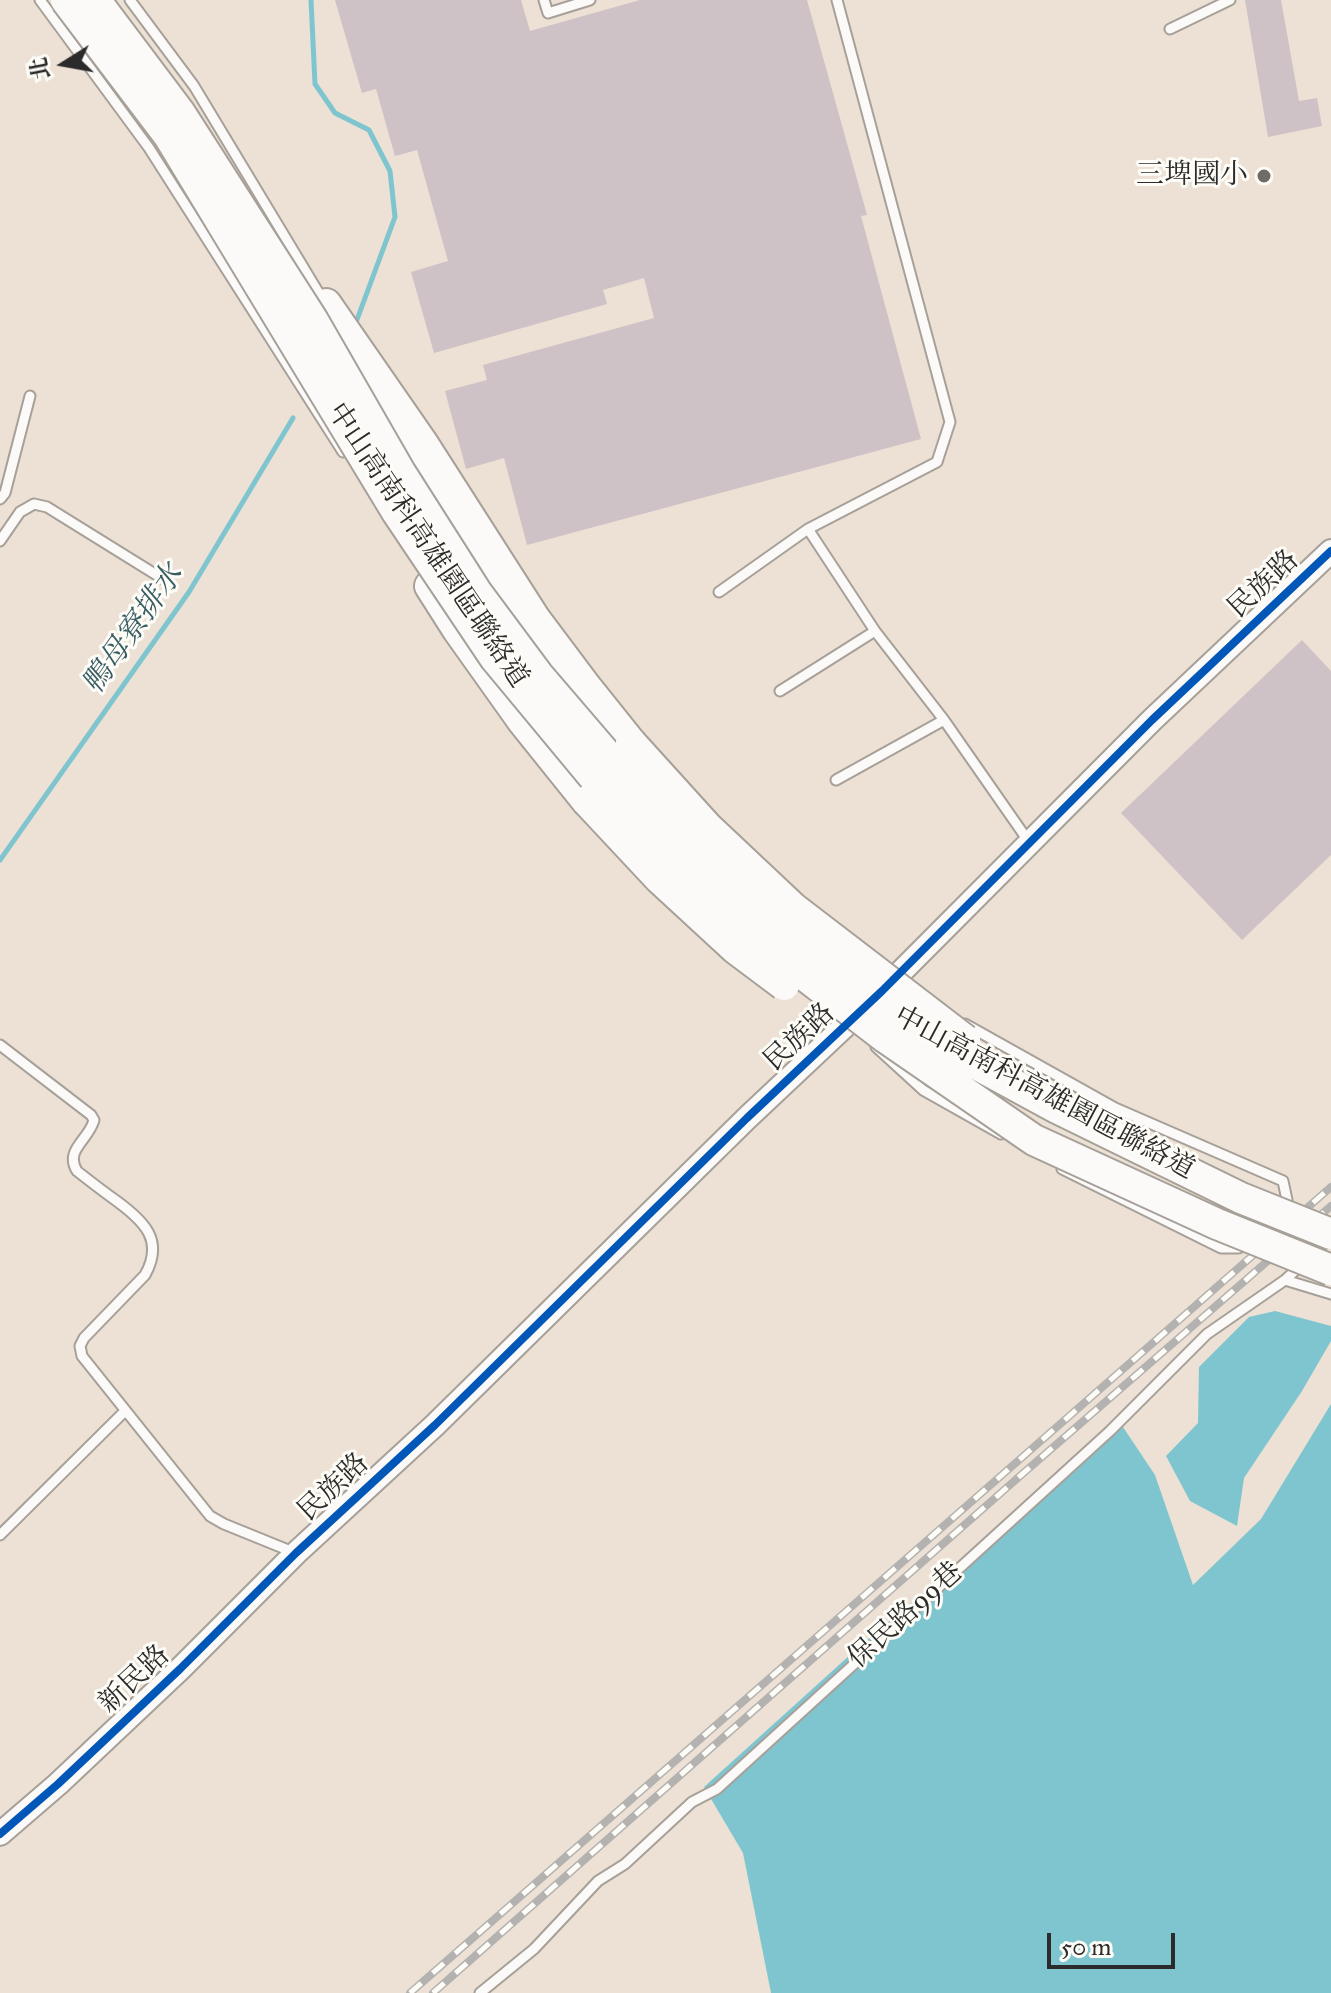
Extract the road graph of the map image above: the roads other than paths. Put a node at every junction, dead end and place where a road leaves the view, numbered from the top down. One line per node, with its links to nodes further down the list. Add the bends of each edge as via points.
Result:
1 (40, 0): 14 (lane, via 149,148)
2 (66, 0): 35 (highway, 中山高南科高雄園區聯絡道, bridge, via 169,136 397,512 495,658 597,781 746,930)
3 (95, 0): 34 (highway, 中山高南科高雄園區聯絡道, bridge, via 180,113 477,593 616,766 764,915 908,1027)
4 (130, 0): 10 (lane, via 194,86)
5 (544, 0): 6 (lane, via 548,13)
6 (590, 0)
7 (837, 0): 17 (lane, via 950,422 937,462)
8 (1230, 0): 9 (lane)
9 (1170, 29)
10 (326, 304): 11 (lane); 34 (highway, bridge, via 535,619 631,743 708,828 793,908)
11 (371, 389)
12 (30, 396): 15 (lane)
13 (378, 403): 22 (lane)
14 (351, 464)
15 (0, 499)
16 (381, 509): 31 (lane, via 423,557 607,804 718,914); 35 (highway, bridge, via 522,720 659,878 736,949 884,1061)
17 (808, 529): 21 (lane); 23 (lane)
18 (0, 541): 20 (lane, via 20,512 34,504 47,507)
19 (1331, 551): 28 (street, 民族路)
20 (163, 579)
21 (719, 592)
22 (518, 624)
23 (875, 631): 24 (lane); 25 (lane)
24 (780, 691)
25 (944, 720): 26 (lane); 28 (lane)
26 (836, 780)
27 (690, 824): 29 (lane)
28 (1029, 842): 30 (street, 民族路)
29 (752, 884)
30 (876, 986): 31 (street, 民族路); 35 (lane, via 973,1028 1115,1108 1283,1181 1287,1200 1239,1248 1221,1248 1077,1177)
31 (854, 1028): 42 (street, 民族路, via 747,1118 435,1425)
32 (870, 1042): 35 (lane, via 923,1090)
33 (0, 1045): 40 (lane, via 91,1115 92,1128 73,1153 72,1163 148,1229 152,1263 80,1346 87,1365)
34 (1057, 1108): 36 (highway, 中山高南科高雄園區聯絡道, bridge, via 1241,1198)
35 (1033, 1148): 37 (highway, 中山高南科高雄園區聯絡道, bridge)
36 (1331, 1235): 38 (lane, 保民路99巷)
37 (1331, 1270)
38 (1285, 1280): 39 (lane); 44 (lane, 保民路99巷, via 1207,1334 1110,1431 717,1789 692,1802 625,1864 598,1881 534,1949)
39 (1331, 1294)
40 (125, 1411): 41 (lane); 42 (lane, via 210,1516)
41 (0, 1535)
42 (296, 1553): 43 (street, 新民路, via 180,1669)
43 (0, 1834)
44 (480, 1993)

